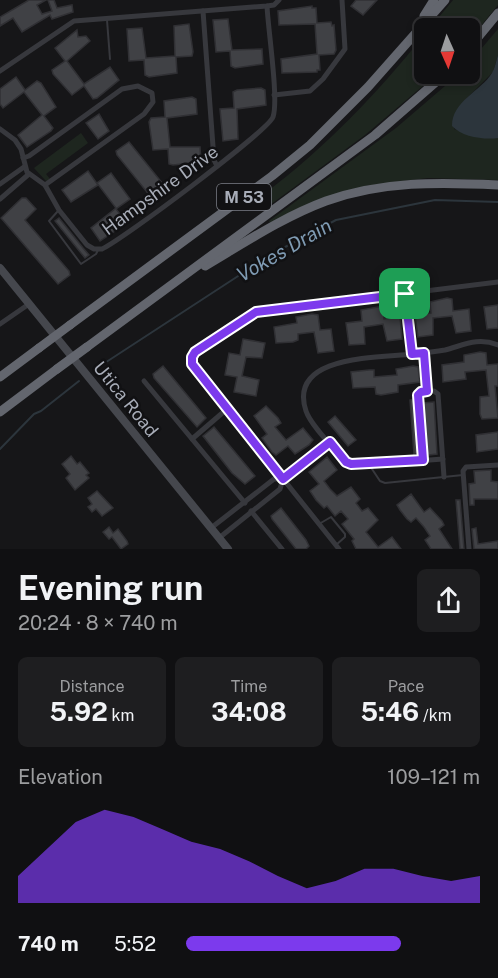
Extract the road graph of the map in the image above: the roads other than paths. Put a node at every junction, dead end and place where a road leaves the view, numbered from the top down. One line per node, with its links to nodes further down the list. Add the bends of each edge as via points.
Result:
1 (279, 0): 5 (street)
2 (342, 0): 14 (street, via 346,43 341,56 310,91)
3 (434, 0): 10 (highway, M 53)
4 (445, 0): 10 (highway)
5 (267, 6): 6 (street); 14 (street, Hampshire Drive)
6 (203, 11): 8 (street); 17 (street)
7 (498, 13): 9 (highway)
8 (107, 18): 11 (lane); 12 (street, via 68,23)
9 (480, 35)
10 (400, 49): 34 (highway, M 53, bridge, via 348,109 293,160)
11 (110, 59)
12 (0, 71)
13 (434, 84): 27 (highway, M 53, via 375,135)
14 (274, 95): 17 (street, Hampshire Drive, via 270,122)
15 (1, 132): 16 (street, via 15,141)
16 (23, 158): 18 (street); 20 (street, via 122,89 138,86 152,93 153,102 144,114)
17 (217, 166): 24 (street, Hampshire Drive)
18 (27, 171): 19 (street); 20 (street, Hampshire Drive); 22 (street)
19 (0, 184)
20 (45, 185): 23 (street, Hampshire Drive)
21 (498, 185): 27 (highway, via 413,183 338,197 287,219)
22 (0, 199)
23 (59, 210): 24 (street, Hampshire Drive, via 87,245); 24 (lane, via 50,222 81,264)
24 (98, 250)
25 (0, 268): 29 (street, Utica Road)
26 (498, 282): 28 (street)
27 (169, 287): 38 (highway, M 53, bridge)
28 (405, 294): 33 (street); 37 (street, via 250,315 192,357 194,367)
29 (29, 304): 30 (street); 51 (street, Utica Road)
30 (0, 324)
31 (498, 345): 32 (street, via 474,341)
32 (424, 353): 33 (street); 36 (street)
33 (412, 354): 40 (street, via 337,363 315,372 305,392 306,411)
34 (0, 377)
35 (144, 381): 39 (street)
36 (427, 391): 41 (street, via 438,393); 42 (lane, via 418,395)
37 (227, 409): 39 (street); 47 (street)
38 (0, 412)
39 (192, 439): 48 (street)
40 (330, 442): 43 (street, via 346,462); 47 (street)
41 (443, 459): 42 (street); 46 (street)
42 (423, 460): 43 (street)
43 (369, 464): 46 (lane, via 382,482)
44 (498, 465): 45 (street, via 466,467)
45 (463, 476): 46 (lane); 56 (street)
46 (444, 477)
47 (283, 479): 48 (street, via 274,479); 49 (street, via 280,489); 50 (street)
48 (245, 502): 49 (lane); 51 (street)
49 (252, 511): 52 (street); 55 (street)
50 (319, 524): 53 (street); 53 (lane, via 331,517 345,534)
51 (212, 528): 52 (street, Utica Road)
52 (219, 538): 54 (street, Utica Road)
53 (337, 547)
54 (228, 549)
55 (282, 549)
56 (469, 549)

